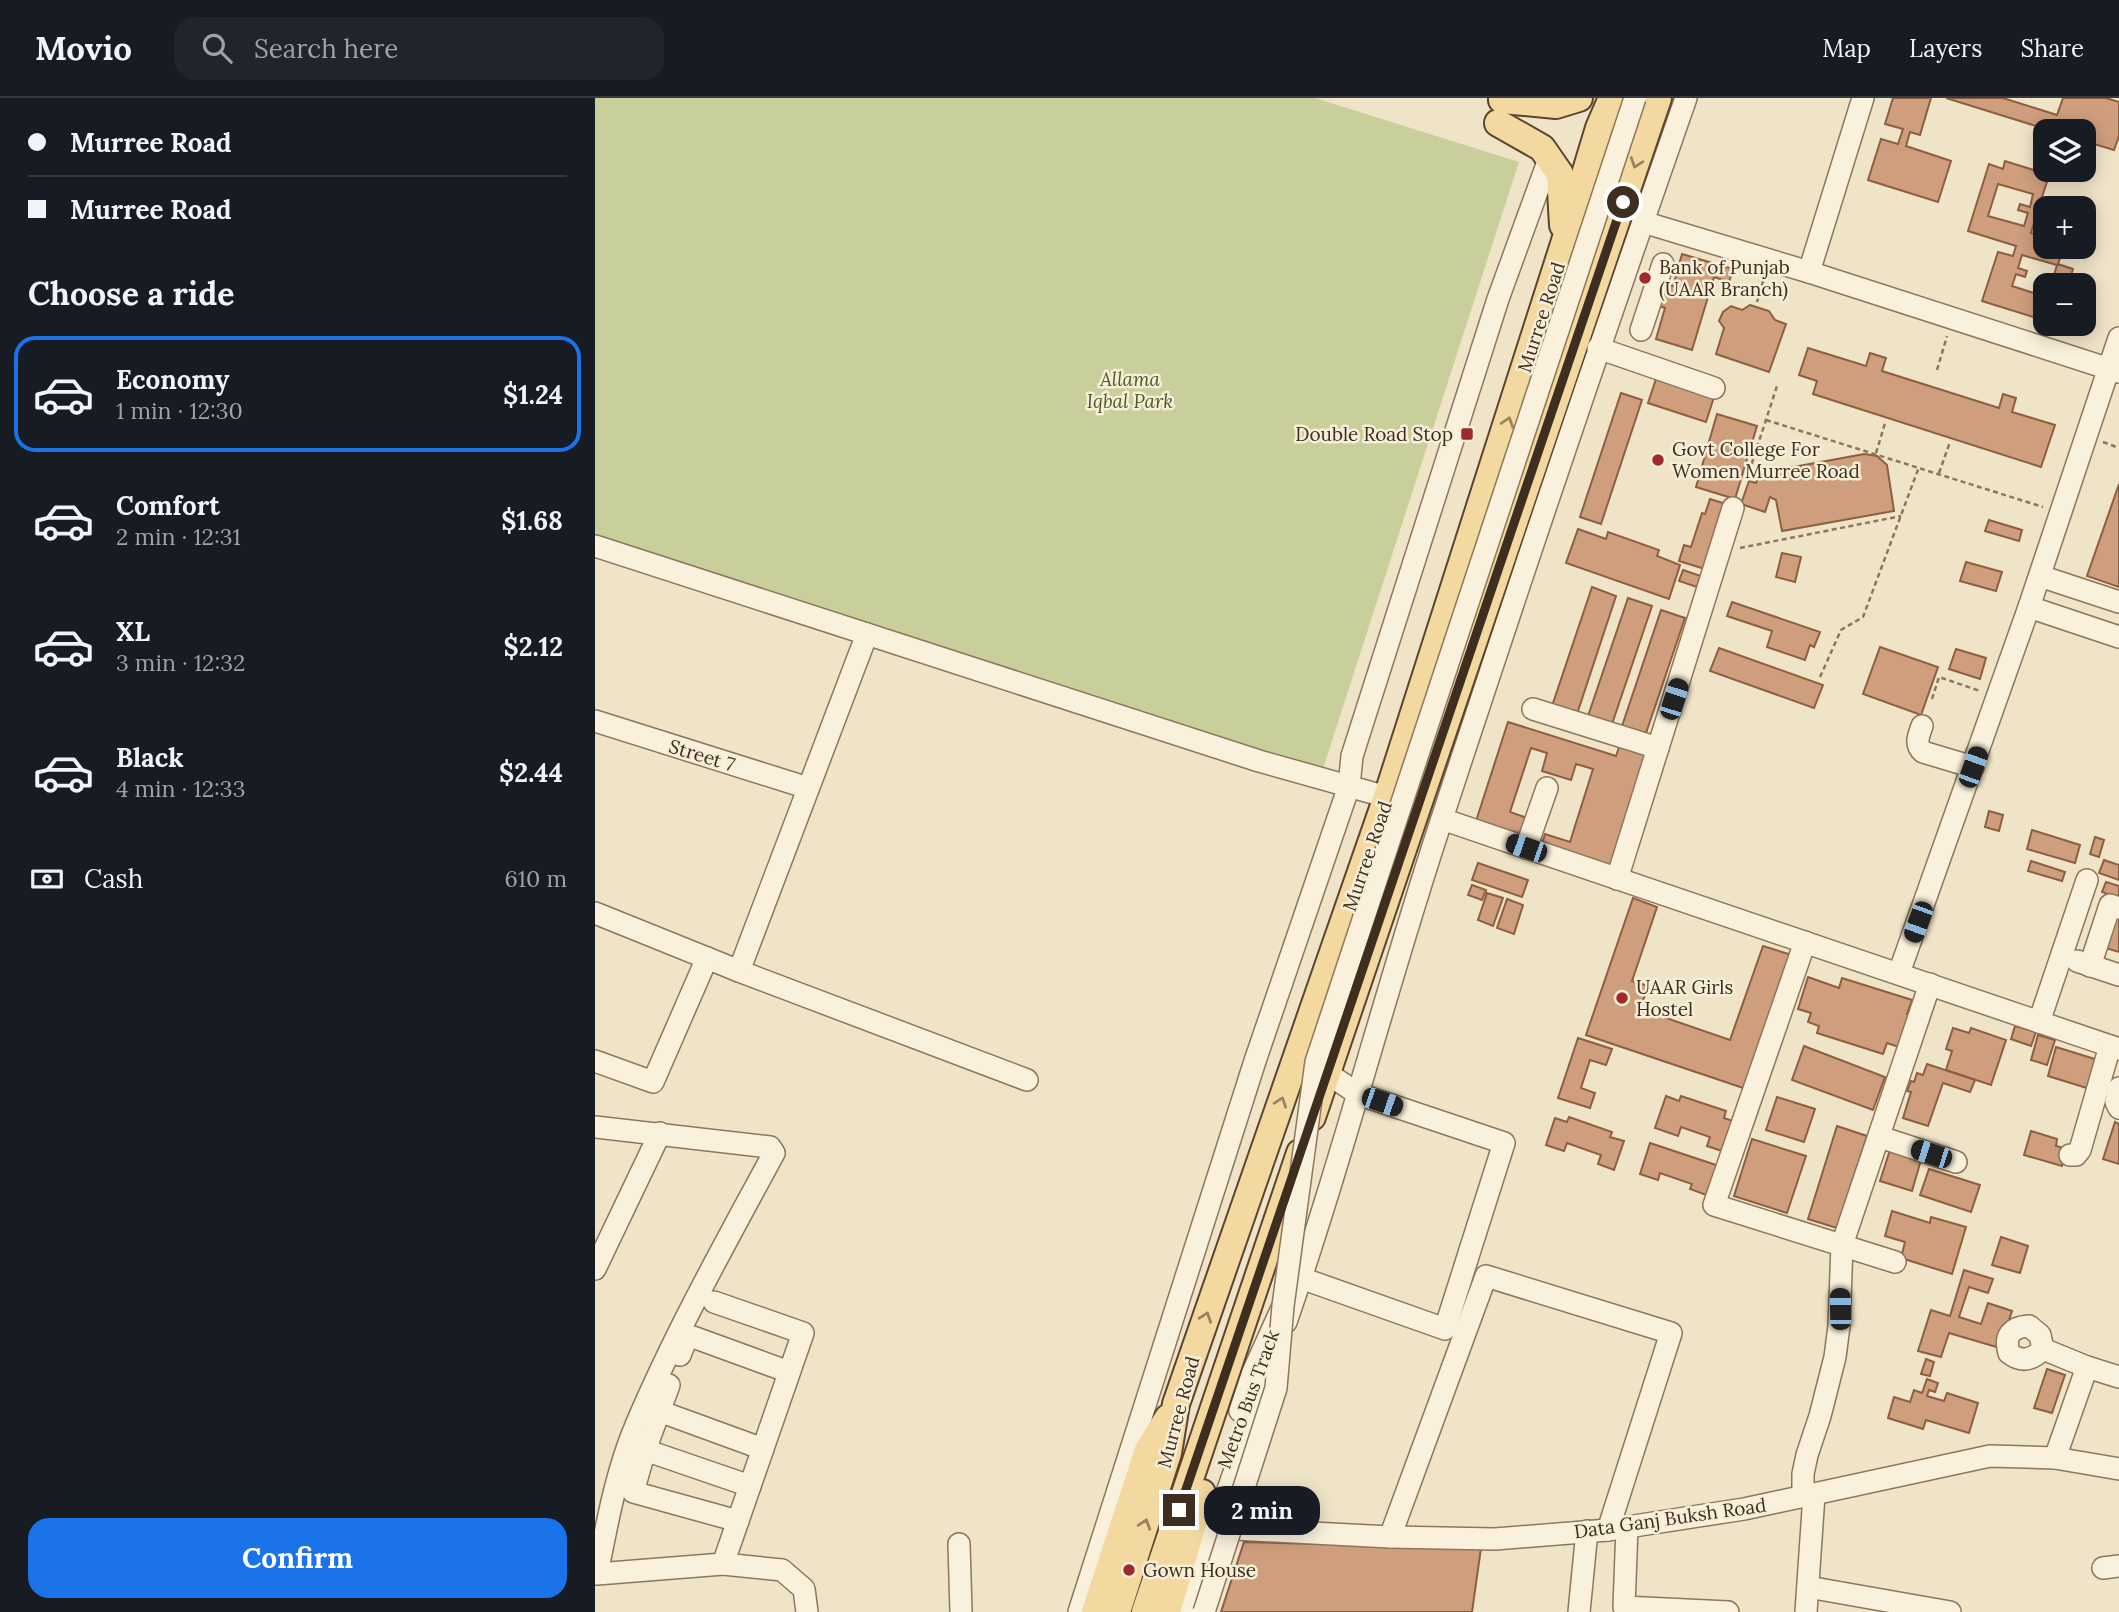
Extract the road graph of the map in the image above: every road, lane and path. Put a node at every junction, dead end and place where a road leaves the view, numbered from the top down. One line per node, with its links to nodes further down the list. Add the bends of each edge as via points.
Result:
1 (1579, 98): 7 (main road)
2 (1612, 98): 10 (main road, Murree Road)
3 (1635, 98): 86 (street, Metro Bus Track, bridge, via 1316,1062)
4 (1658, 98): 14 (main road, Murree Road, one-way to 14)
5 (1686, 98): 9 (street)
6 (1863, 98): 13 (street)
7 (1500, 111): 8 (main road)
8 (1549, 159): 10 (main road, via 1560,174); 49 (street, via 1485,338 1352,756)
9 (1643, 222): 11 (street); 14 (street)
10 (1564, 244): 52 (main road, Murree Road, one-way to 10)
11 (1770, 260): 13 (street); 15 (path)
12 (1663, 264): 16 (street, via 1642,325)
13 (1809, 272): 17 (street)
14 (1609, 282): 16 (street); 71 (main road, Murree Road)
15 (1757, 302)
16 (1613, 309): 19 (street)
17 (1952, 319): 20 (path); 21 (street)
18 (2119, 338): 21 (street)
19 (1598, 348): 23 (street); 53 (street)
20 (1937, 370)
21 (2114, 370): 32 (street)
22 (1777, 386): 24 (path)
23 (1714, 388)
24 (1766, 420): 27 (path); 29 (path)
25 (1885, 423): 27 (path)
26 (1950, 442): 30 (path)
27 (1876, 453): 28 (path)
28 (1919, 467): 30 (path); 33 (path)
29 (1749, 472)
30 (1939, 473): 32 (path)
31 (1733, 508): 35 (street)
32 (2061, 512): 36 (street)
33 (1901, 516): 35 (path); 41 (path, via 1863,617 1836,637)
34 (595, 546): 39 (street)
35 (1720, 552): 47 (street)
36 (2040, 576): 37 (street); 38 (street)
37 (2119, 602)
38 (2029, 607): 40 (street); 42 (street)
39 (867, 634): 49 (street); 50 (street)
40 (2119, 637)
41 (1820, 677)
42 (1997, 697): 43 (path, via 1939,677); 48 (street)
43 (1932, 699)
44 (1533, 709): 47 (street)
45 (595, 721): 50 (street, Street 7)
46 (1922, 726): 48 (street, via 1917,740 1923,752)
47 (1658, 748): 55 (street)
48 (1973, 767): 65 (street)
49 (1349, 786): 52 (street); 111 (street, via 1255,1061)
50 (809, 788): 64 (street)
51 (1547, 788): 54 (street)
52 (1387, 797): 91 (main road, Murree Road, one-way to 52)
53 (1442, 819): 54 (street); 74 (street)
54 (1526, 848): 55 (street)
55 (1617, 879): 60 (street)
56 (2087, 880): 58 (street)
57 (595, 913): 62 (street)
58 (2075, 914): 59 (street); 61 (street)
59 (2112, 916): 63 (street)
60 (1805, 942): 65 (street); 81 (street, via 1714,1205)
61 (2061, 956): 63 (street); 68 (street)
62 (707, 958): 64 (street); 70 (street, via 653,1082)
63 (2090, 966): 66 (street)
64 (739, 971): 72 (street)
65 (1899, 973): 67 (street)
66 (2119, 975)
67 (1930, 984): 68 (street); 78 (street)
68 (2039, 1022): 69 (street)
69 (2115, 1048): 79 (street, via 2080,1150)
70 (595, 1061)
71 (1327, 1073): 74 (street); 92 (main road, Murree Road)
72 (1027, 1080)
73 (2119, 1088): 75 (street)
74 (1358, 1094): 84 (street); 84 (street, via 1504,1143 1445,1329)
75 (2119, 1108)
76 (595, 1127): 77 (street)
77 (660, 1133): 83 (street); 99 (street, via 770,1147 774,1153 703,1284)
78 (1880, 1137): 80 (street); 81 (street)
79 (2070, 1155)
80 (1956, 1162)
81 (1841, 1248): 82 (street); 100 (street, via 1835,1357 1803,1474)
82 (1895, 1262)
83 (595, 1269)
84 (1301, 1278): 102 (street)
85 (714, 1302): 89 (street, via 800,1330 803,1337)
86 (1283, 1306): 116 (street, Metro Bus Track, via 1253,1372); 118 (street, Metro Bus Track, bridge, via 1276,1388)
87 (2043, 1349): 88 (street)
88 (2087, 1367): 90 (street); 96 (street)
89 (789, 1372): 93 (street, via 689,1337); 94 (street)
90 (2119, 1377)
91 (1176, 1404): 112 (main road, via 1148,1450); 113 (main road, Murree Road, one-way to 91, via 1168,1453)
92 (1214, 1405): 114 (main road, Murree Road); 115 (main road, via 1212,1457)
93 (659, 1411): 94 (street); 95 (street)
94 (763, 1449): 98 (street)
95 (645, 1450): 98 (street); 101 (street, via 633,1489 636,1494)
96 (2055, 1458): 97 (street, Data Ganj Buksh Road); 100 (street, Data Ganj Buksh Road, via 1990,1456)
97 (2119, 1469)
98 (750, 1486): 101 (street)
99 (604, 1496): 107 (street)
100 (1809, 1496): 103 (street, Data Ganj Buksh Road); 108 (street)
101 (738, 1521): 106 (street)
102 (1215, 1528): 104 (street, Data Ganj Buksh Road); 117 (street)
103 (1607, 1529): 104 (street, Data Ganj Buksh Road, via 1495,1539); 104 (street, via 1671,1333 1486,1276); 119 (street); 120 (street, via 1624,1607)
104 (1390, 1537)
105 (959, 1544): 110 (street)
106 (723, 1564): 107 (street); 109 (street, via 782,1570 804,1589)
107 (596, 1575)
108 (1808, 1587): 121 (street); 122 (street)
109 (807, 1612)
110 (961, 1612)
111 (1079, 1612)
112 (1095, 1612)
113 (1117, 1612)
114 (1145, 1612)
115 (1167, 1612)
116 (1175, 1612)
117 (1185, 1612)
118 (1204, 1612)
119 (1579, 1612)
120 (1728, 1612)
121 (1806, 1612)
122 (1950, 1612)

